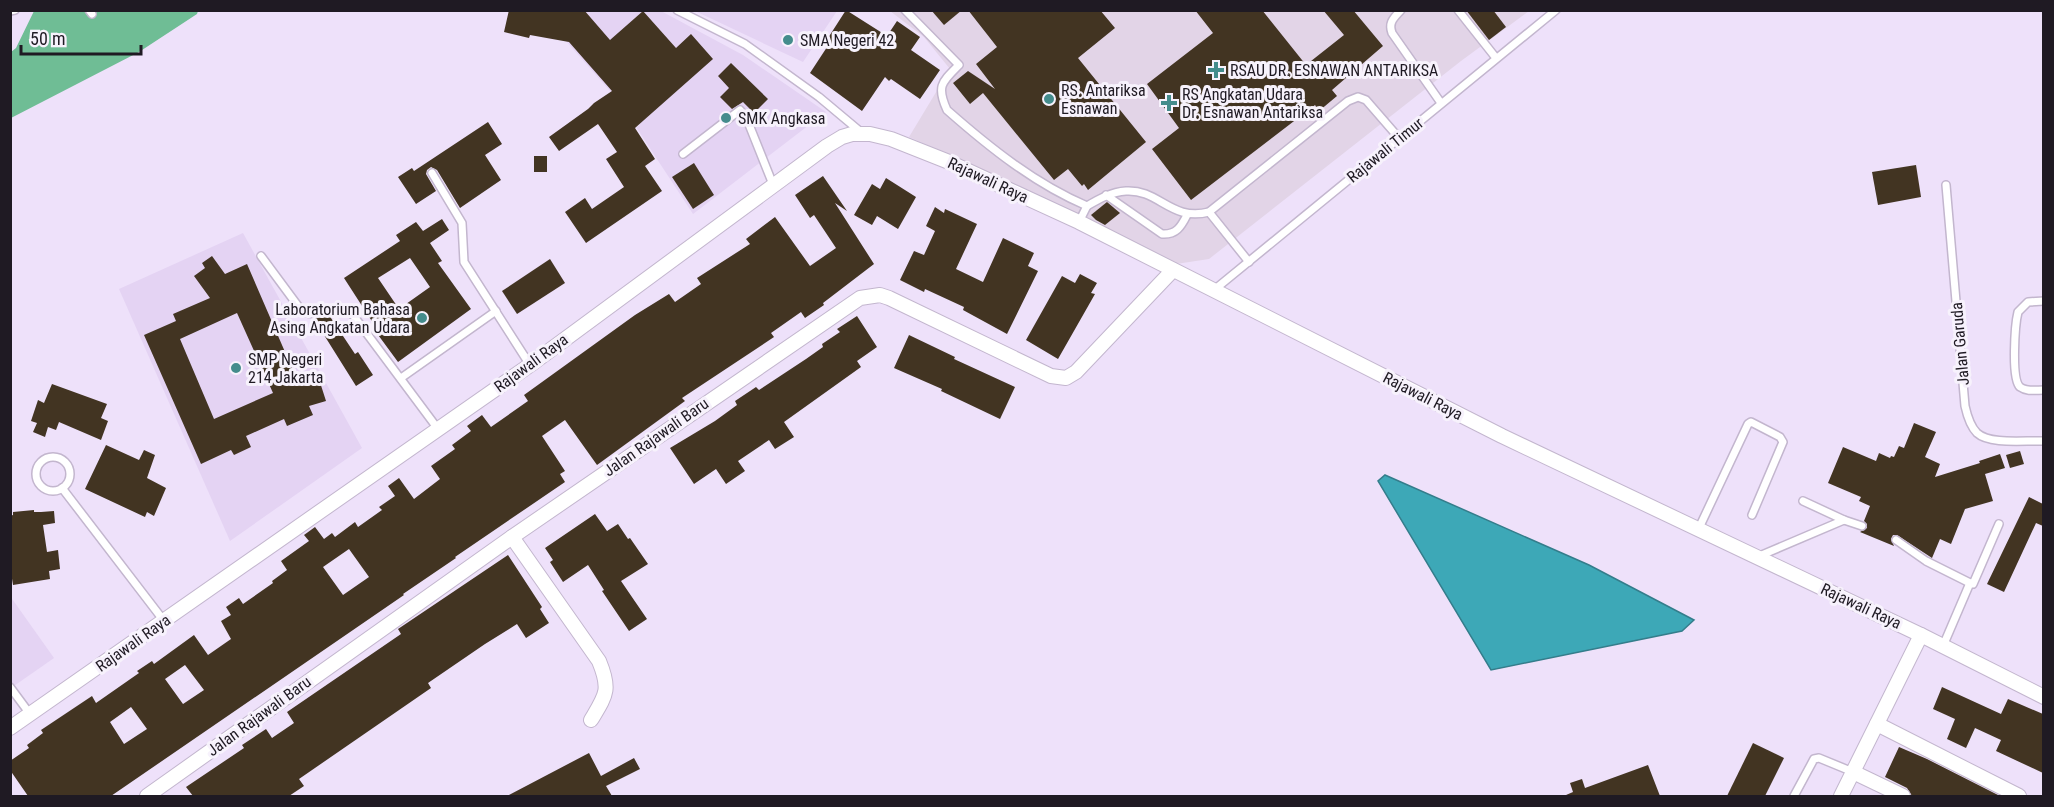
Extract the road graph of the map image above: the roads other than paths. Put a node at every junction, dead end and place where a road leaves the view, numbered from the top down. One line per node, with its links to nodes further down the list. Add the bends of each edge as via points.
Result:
1 (15, 10): 7 (lane)
2 (677, 10): 10 (lane, via 745,44)
3 (904, 10): 17 (lane, via 959,64 940,88 947,110 1014,164 1055,192)
4 (1401, 10): 9 (lane, via 1389,27)
5 (1458, 10): 8 (lane)
6 (1556, 10): 8 (lane, Rajawali Timur)
7 (10, 11)
8 (1496, 58): 9 (lane, Rajawali Timur)
9 (1441, 103): 11 (lane, Rajawali Timur)
10 (862, 133): 15 (street, Rajawali Raya, via 834,141); 20 (street, Rajawali Raya, via 891,139 949,162)
11 (1399, 138): 18 (lane, via 1366,100 1352,99); 22 (lane, Rajawali Timur)
12 (683, 154): 15 (lane, via 740,110)
13 (432, 173): 26 (lane, via 462,223 464,262)
14 (1946, 185): 31 (lane, Jalan Garuda, via 1968,419 1985,438)
15 (774, 187): 27 (street, Rajawali Raya)
16 (1106, 195): 17 (lane); 19 (lane, via 1126,191 1146,194); 19 (lane, via 1162,234 1177,231)
17 (1087, 206): 20 (lane)
18 (1209, 212): 19 (lane); 22 (lane)
19 (1188, 215)
20 (1079, 222): 23 (street, Rajawali Raya)
21 (261, 256): 28 (lane, via 305,314 336,308 348,311)
22 (1248, 262): 24 (lane, Rajawali Timur)
23 (1173, 270): 24 (street, Rajawali Raya); 39 (street, Jalan Rajawali Baru, via 1076,372 1062,378 889,298 860,298)
24 (1214, 290): 38 (street, Rajawali Raya, via 1502,436)
25 (2043, 301): 29 (lane, via 2028,302 2018,312 2014,376 2026,390)
26 (496, 311): 27 (lane); 28 (lane)
27 (530, 365): 30 (street, Rajawali Raya)
28 (401, 378): 30 (lane)
29 (2043, 390)
30 (438, 429): 43 (street, Rajawali Raya)
31 (2043, 441)
32 (62, 488): 32 (lane, via 49,491 39,483 36,470 43,459 57,457 67,465 69,477); 43 (lane)
33 (1803, 501): 35 (lane)
34 (1752, 515): 38 (lane, via 1783,442 1752,422)
35 (1844, 520): 37 (lane); 41 (lane)
36 (2000, 524): 42 (lane, via 1973,584)
37 (1862, 526)
38 (1699, 528): 41 (street, Rajawali Raya)
39 (512, 537): 49 (street, via 599,661 606,692); 53 (street, Jalan Rajawali Baru)
40 (1896, 540): 42 (lane, via 1926,561)
41 (1757, 557): 44 (street, Rajawali Raya)
42 (1970, 583): 45 (lane)
43 (164, 621): 48 (street, Rajawali Raya)
44 (1921, 634): 45 (street, Rajawali Raya); 50 (street)
45 (1943, 646): 47 (street, Rajawali Raya)
46 (10, 687): 48 (lane)
47 (2043, 697)
48 (30, 715): 51 (street, Rajawali Raya)
49 (591, 720)
50 (1877, 724): 52 (street); 57 (street)
51 (10, 728)
52 (1854, 772): 54 (lane, via 1814,759); 55 (street); 56 (street)
53 (147, 796)
54 (1794, 796)
55 (1841, 796)
56 (1903, 796)
57 (2019, 796)

